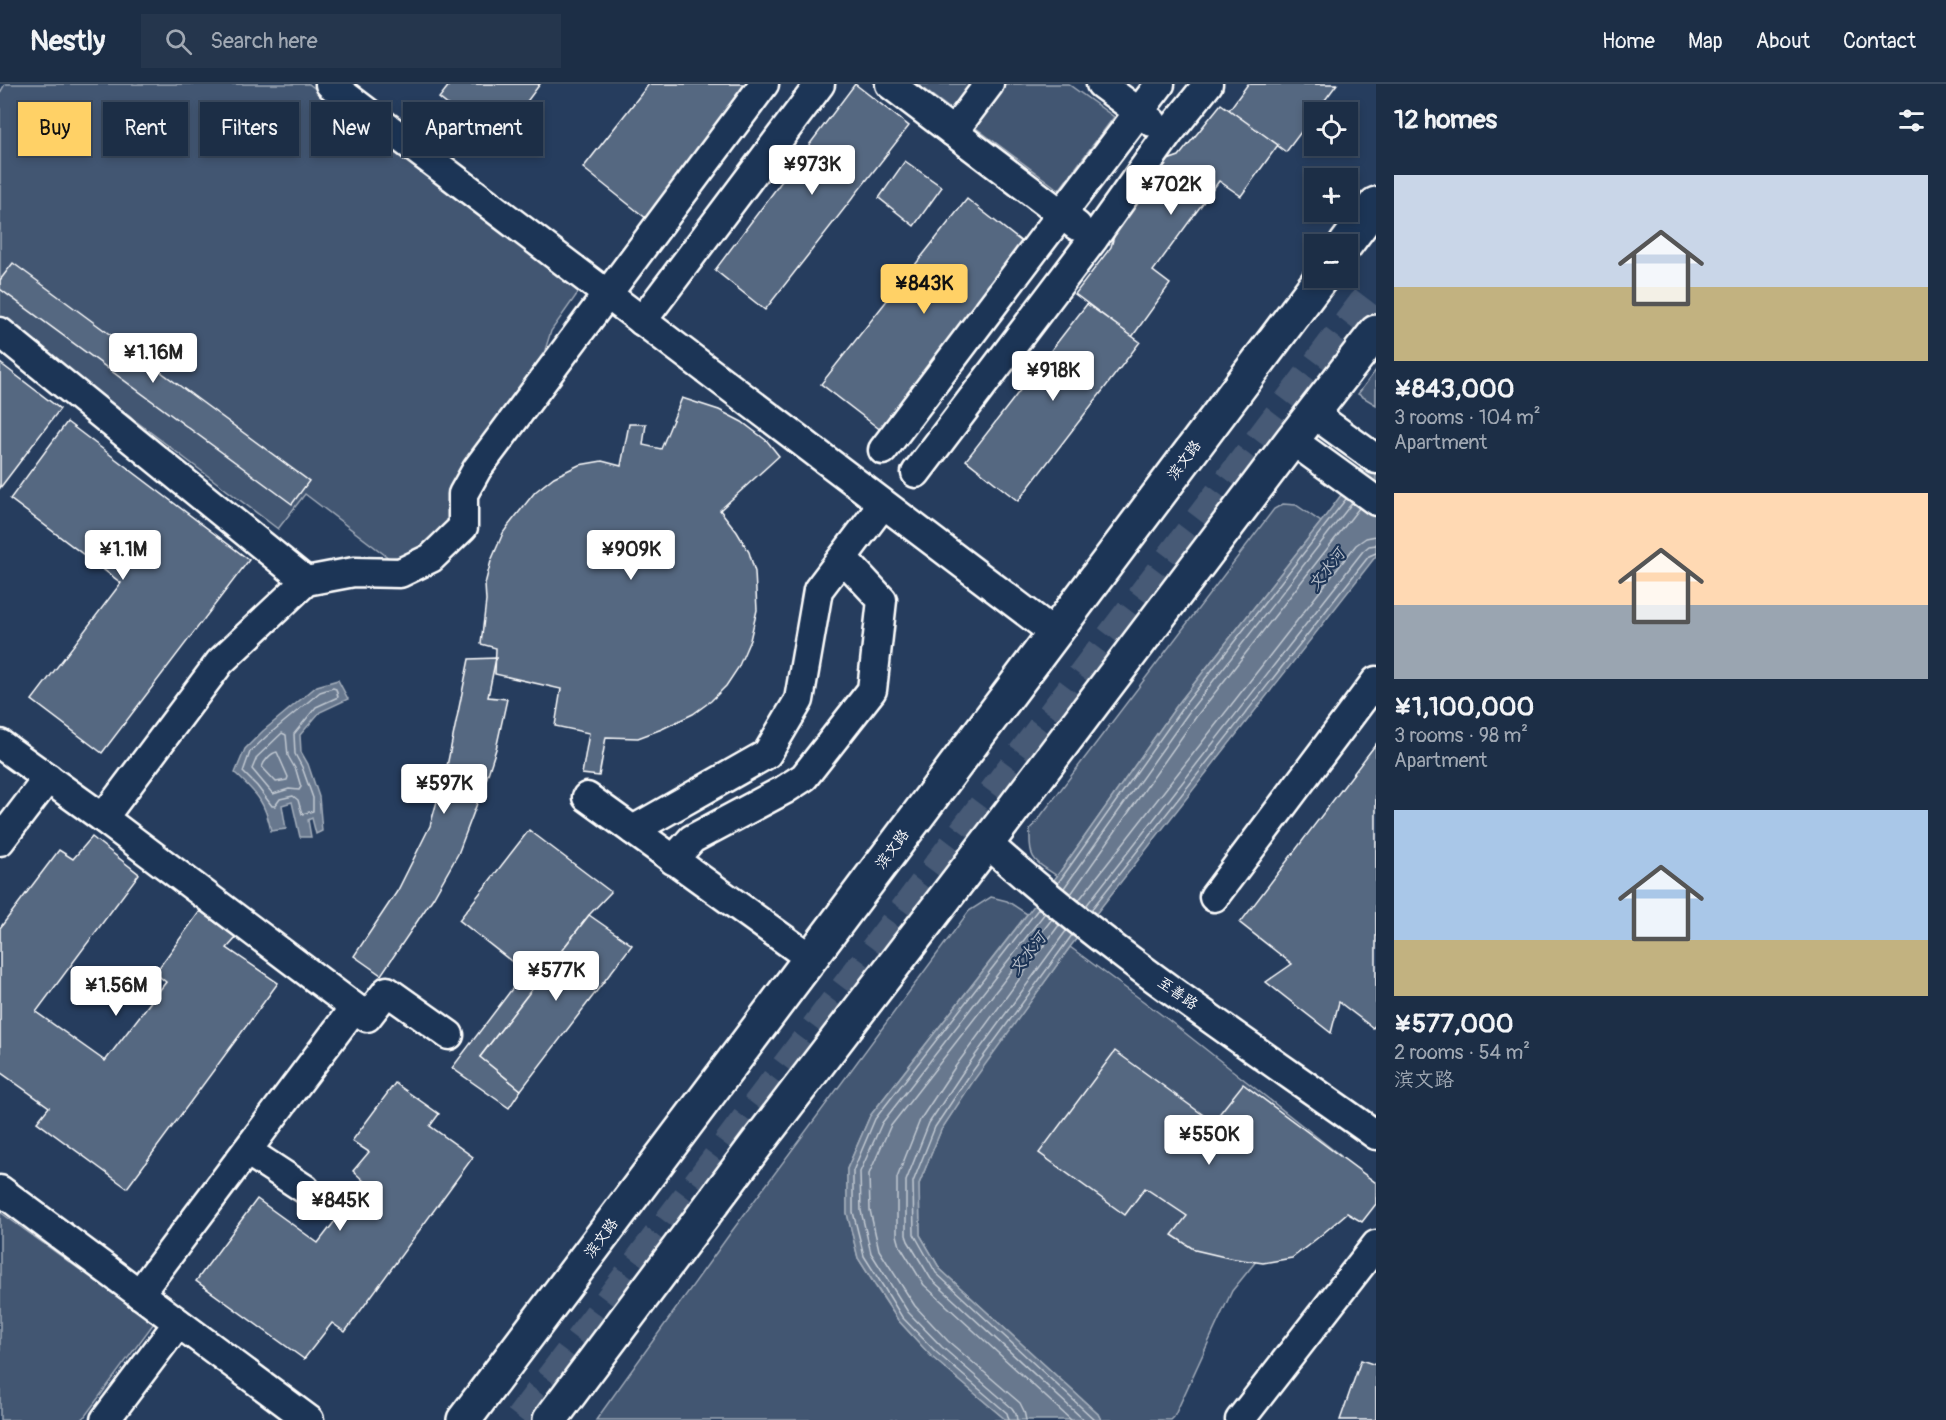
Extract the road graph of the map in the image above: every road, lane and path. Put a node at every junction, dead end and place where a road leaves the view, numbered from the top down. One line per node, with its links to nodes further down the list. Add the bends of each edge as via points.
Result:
1 (330, 84): 17 (street)
2 (764, 84): 17 (street)
3 (820, 84): 18 (street)
4 (890, 84): 10 (street)
5 (989, 84): 10 (street)
6 (1101, 84): 9 (street)
7 (1160, 84): 9 (street)
8 (1208, 84): 11 (street)
9 (1138, 112): 11 (street); 13 (street)
10 (953, 132): 13 (street)
11 (1168, 134): 15 (street)
12 (1376, 204): 14 (main road)
13 (1062, 214): 15 (street); 23 (street)
14 (1354, 234)
15 (1094, 238): 25 (street)
16 (1313, 288): 30 (main road, 滨文路)
17 (607, 294): 18 (street); 29 (street, via 477,469 463,494 463,527 431,558 400,573 354,572)
18 (642, 321): 27 (street)
19 (0, 332): 29 (street)
20 (1376, 332): 21 (main road)
21 (1314, 414): 22 (main road); 24 (street)
22 (1292, 440): 26 (street); 38 (main road)
23 (883, 450)
24 (1376, 459)
25 (916, 473)
26 (1376, 501)
27 (883, 504): 28 (street); 30 (street)
28 (843, 558): 36 (street, via 818,590 799,700 767,754); 39 (street, via 882,600 872,690 804,777 692,839)
29 (306, 581): 35 (street, via 220,662)
30 (1054, 633): 41 (main road, 滨文路)
31 (1376, 681): 40 (street)
32 (0, 744): 33 (street)
33 (48, 778): 35 (street); 37 (street)
34 (587, 797): 36 (street)
35 (104, 818): 42 (street)
36 (633, 830): 39 (street)
37 (0, 841)
38 (987, 843): 44 (street, 至善路, via 1113,948); 54 (main road)
39 (673, 860): 41 (street)
40 (1214, 897)
41 (810, 958): 53 (main road, 滨文路)
42 (354, 1008): 43 (street, via 366,1017 387,991); 45 (street)
43 (449, 1035)
44 (1376, 1135)
45 (247, 1151): 46 (street); 49 (street)
46 (305, 1189)
47 (0, 1190): 49 (street)
48 (1376, 1245): 55 (street)
49 (140, 1294): 50 (street)
50 (178, 1323): 51 (street); 52 (street)
51 (105, 1420)
52 (309, 1420)
53 (464, 1420)
54 (550, 1420)
55 (1240, 1420)

